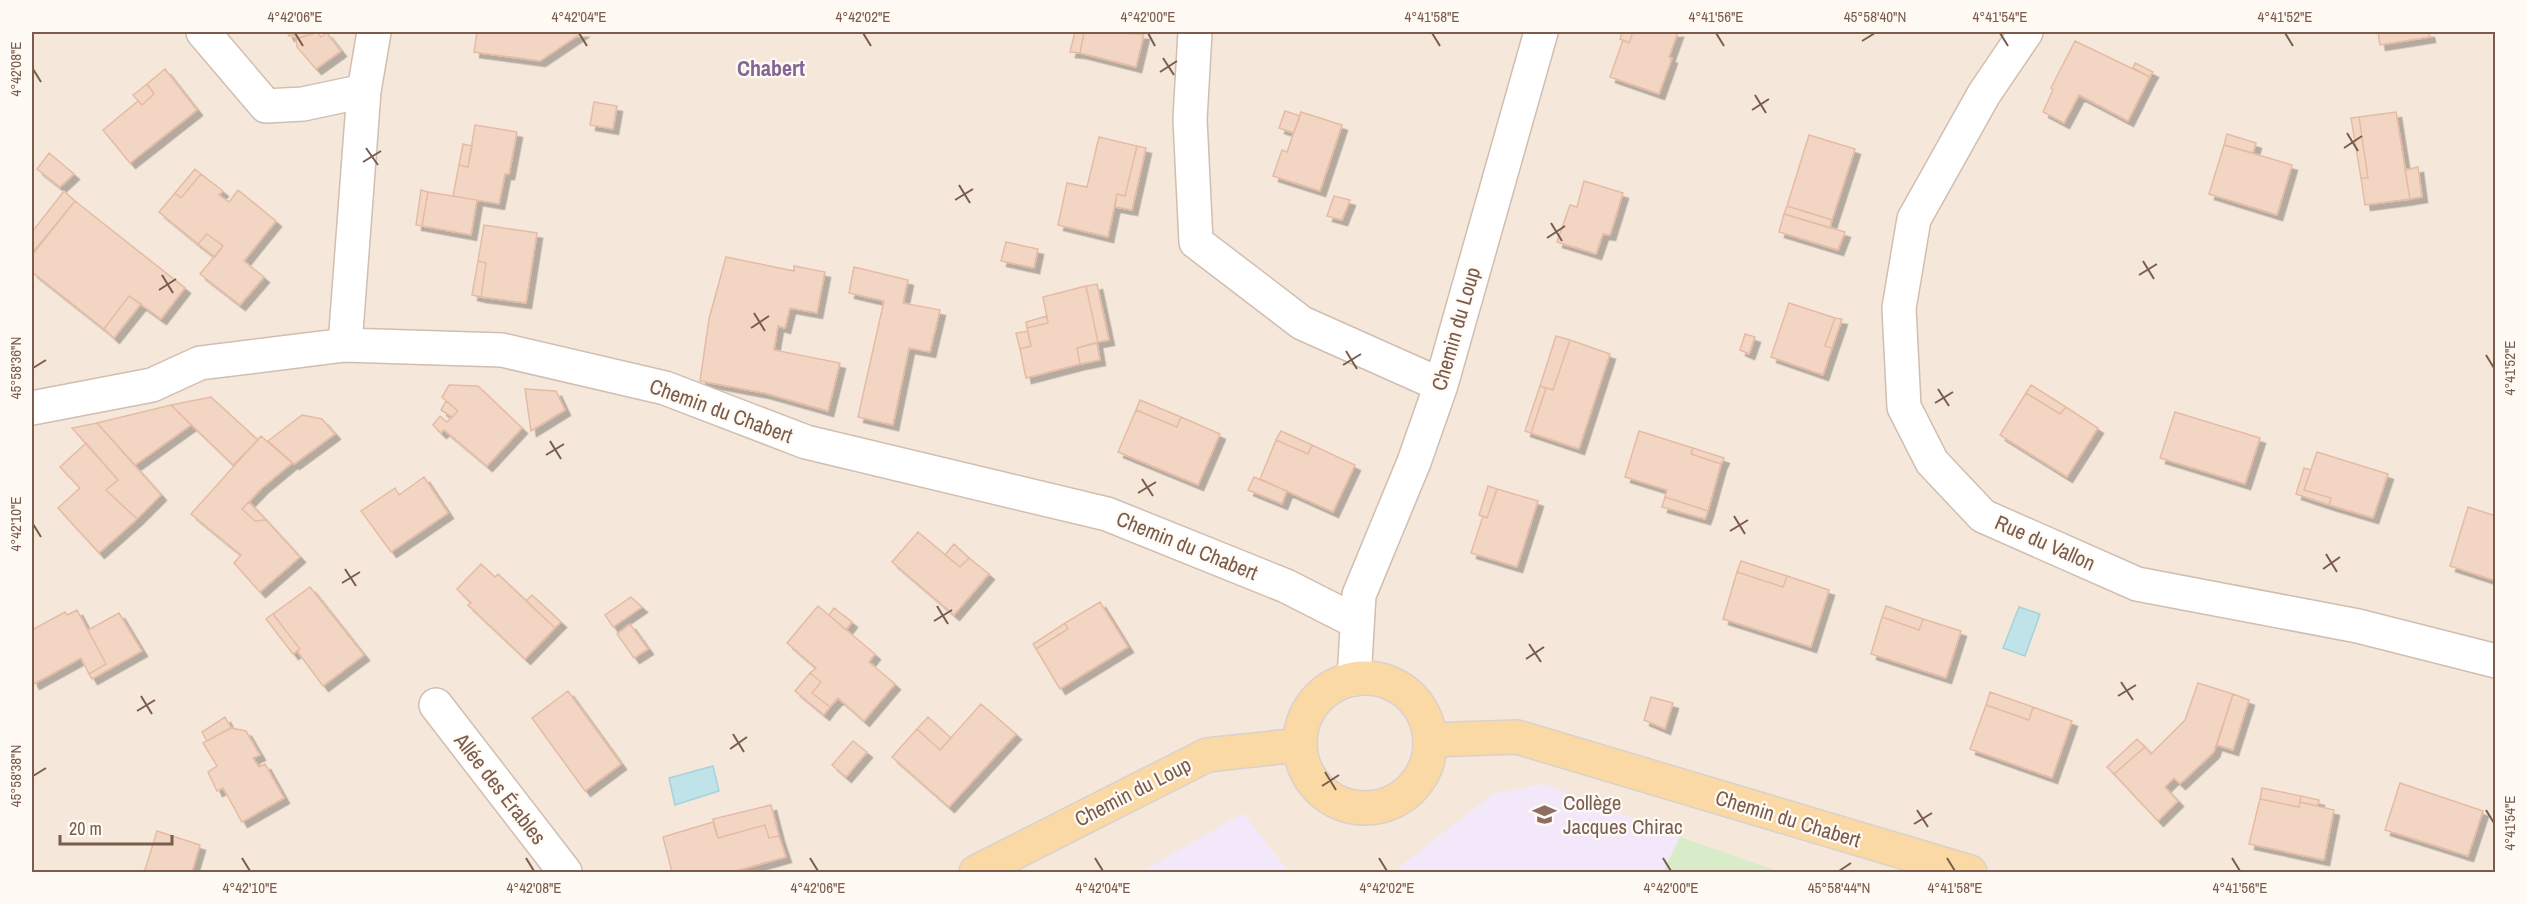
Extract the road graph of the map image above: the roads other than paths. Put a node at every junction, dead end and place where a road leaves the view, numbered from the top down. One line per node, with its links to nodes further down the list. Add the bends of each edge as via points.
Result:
1 (202, 32): 6 (street, via 266,106 303,104)
2 (374, 32): 6 (street)
3 (1195, 32): 8 (street, via 1190,119 1196,242 1302,323)
4 (1540, 32): 8 (street, Chemin du Loup)
5 (2026, 32): 11 (street, Rue du Vallon, via 1984,94 1914,219 1899,308 1904,408 1932,462 1983,516 2137,584 2358,626)
6 (364, 91): 7 (street)
7 (345, 345): 9 (street, Chemin du Chabert, via 200,363 152,385); 10 (street, Chemin du Chabert, via 502,350 665,388 806,442 1107,514 1286,586)
8 (1442, 385): 10 (street, Chemin du Loup, via 1359,595)
9 (32, 408)
10 (1355, 621): 12 (street, Chemin du Loup)
11 (2496, 661)
12 (1354, 679): 14 (main road, via 1382,680 1402,689 1423,712); 15 (main road, via 1331,687 1317,699 1305,717)
13 (436, 705): 16 (street, Allée des Érables)
14 (1431, 740): 15 (main road, via 1429,759 1412,788 1400,798 1376,807 1353,807 1329,797 1312,781); 18 (main road, Chemin du Chabert, via 1517,736)
15 (1300, 745): 17 (main road, Chemin du Loup, via 1208,755)
16 (565, 873)
17 (976, 873)
18 (1970, 873)

